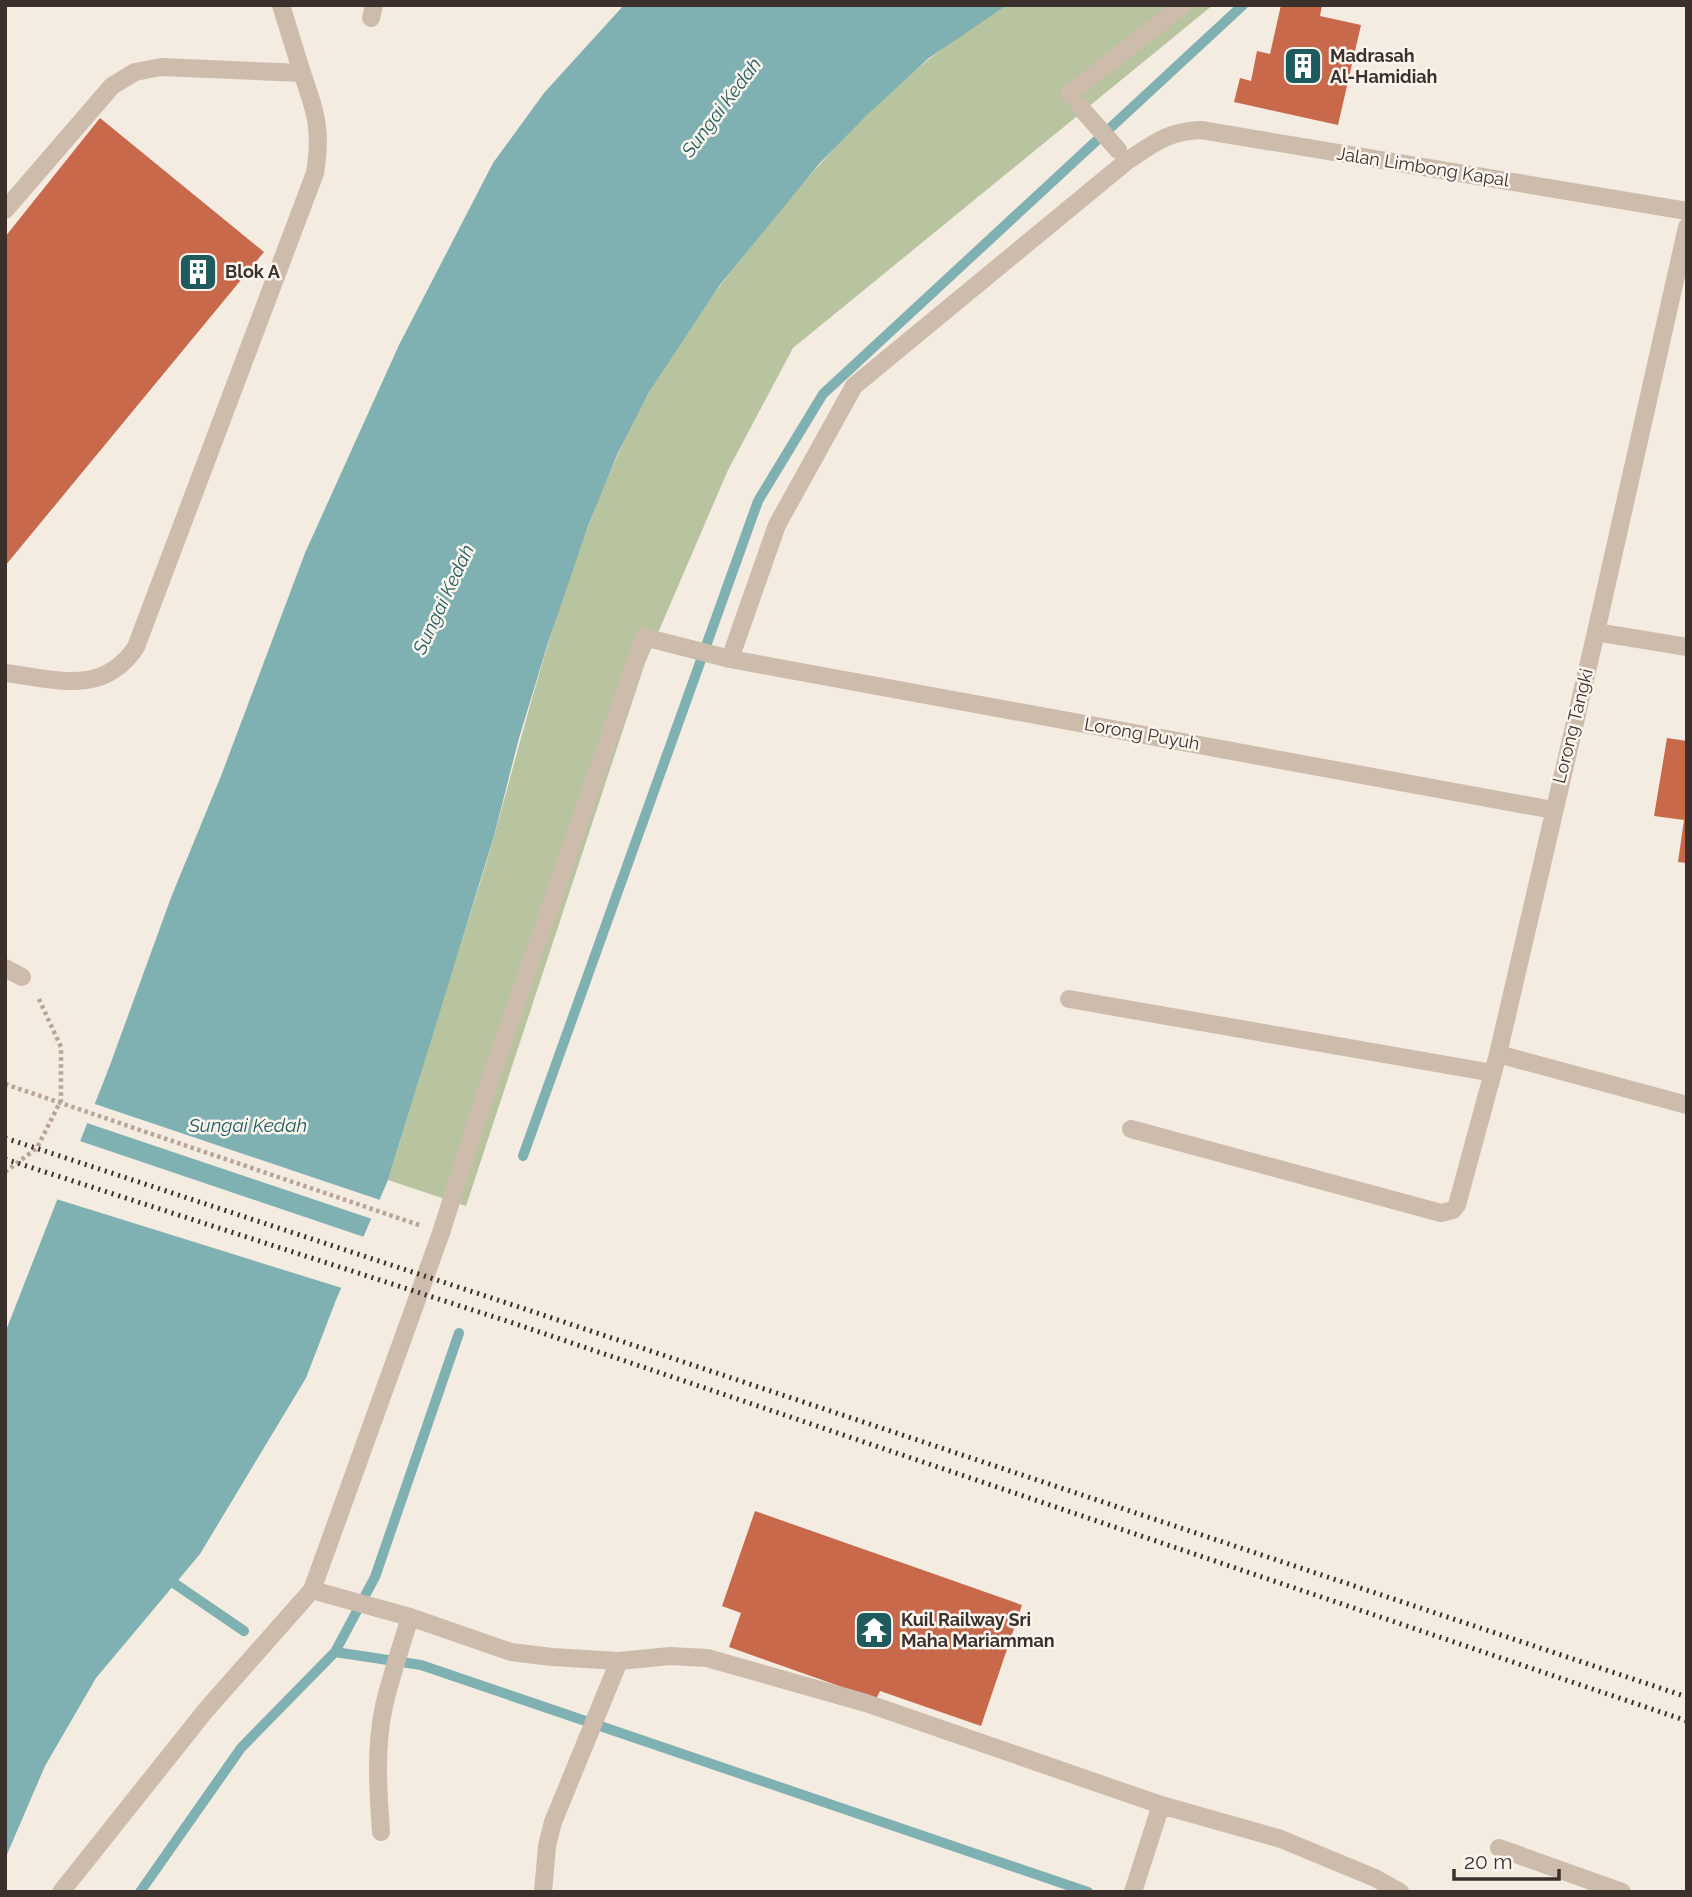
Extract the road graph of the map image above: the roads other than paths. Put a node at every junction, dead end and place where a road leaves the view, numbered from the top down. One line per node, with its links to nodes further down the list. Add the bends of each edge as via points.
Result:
1 (281, 5): 3 (street)
2 (1183, 5): 4 (street, via 1074,100)
3 (302, 73): 5 (street, via 161,67 135,72 112,86); 11 (street, via 317,114 315,173 136,647 120,668 89,681)
4 (1118, 150)
5 (5, 211)
6 (1687, 211): 10 (street, Jalan Limbong Kapal, via 1201,130 1161,138 854,386 777,525)
7 (1687, 227): 8 (street, Lorong Tangki)
8 (1596, 632): 9 (street); 12 (street, Lorong Tangki)
9 (1687, 647)
10 (722, 656): 12 (street, Lorong Puyuh); 20 (street, Lorong Puyuh, via 644,637 441,1233)
11 (5, 674)
12 (1553, 810): 16 (street, Lorong Tangki)
13 (5, 968): 14 (street)
14 (22, 977)
15 (1069, 999): 17 (street)
16 (1498, 1054): 17 (street, Lorong Tangki); 18 (street)
17 (1493, 1073): 19 (street, Lorong Tangki, via 1457,1205 1441,1213)
18 (1687, 1105)
19 (1131, 1129)
20 (312, 1590): 21 (street); 26 (street, via 206,1710)
21 (410, 1617): 22 (street, via 511,1652); 24 (street, via 384,1707 378,1785)
22 (619, 1661): 23 (street, via 708,1658 866,1703); 27 (street, via 553,1822)
23 (1161, 1805): 28 (street); 29 (street, via 1281,1839)
24 (381, 1832)
25 (1499, 1848): 30 (street)
26 (61, 1892)
27 (543, 1892)
28 (1133, 1892)
29 (1400, 1892)
30 (1622, 1892)

